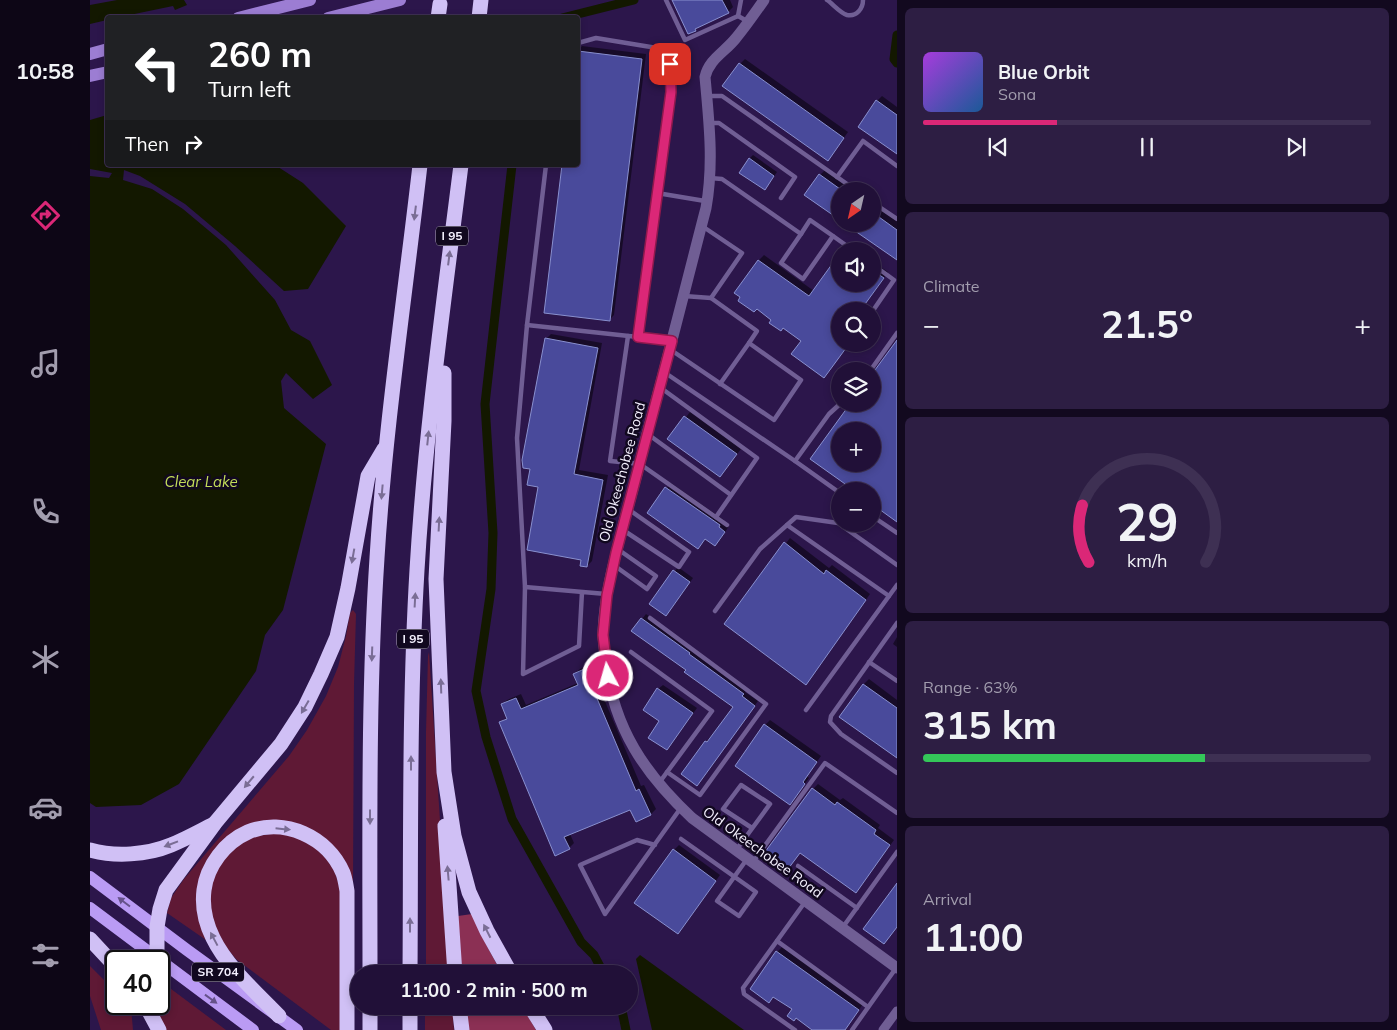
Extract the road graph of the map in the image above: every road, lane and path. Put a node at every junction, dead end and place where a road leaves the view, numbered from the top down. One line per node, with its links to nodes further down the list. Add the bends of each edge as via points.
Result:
1 (310, 0): 9 (main road)
2 (400, 0): 10 (main road)
3 (481, 0): 11 (highway)
4 (666, 0): 12 (lane, via 685,40)
5 (741, 0): 12 (lane)
6 (764, 0): 12 (street, Old Okeechobee Road)
7 (827, 0): 8 (lane, via 850,15 861,9)
8 (863, 0)
9 (250, 15)
10 (340, 15)
11 (479, 15)
12 (743, 19): 18 (street, Old Okeechobee Road, via 733,42 709,66 705,77)
13 (580, 42): 27 (lane, via 596,38 669,50 671,92)
14 (105, 50): 15 (main road)
15 (90, 54)
16 (105, 73): 17 (main road)
17 (90, 76)
18 (707, 96): 19 (street, Old Okeechobee Road); 24 (lane, via 722,96)
19 (709, 123): 25 (street, Old Okeechobee Road); 28 (lane, via 719,123 795,177)
20 (897, 166): 24 (lane, via 863,141)
21 (420, 167): 53 (highway, one-way to 53)
22 (461, 167): 40 (highway, I 95, one-way to 22)
23 (546, 167): 41 (lane)
24 (837, 177): 26 (lane)
25 (710, 178): 29 (street, Old Okeechobee Road); 33 (lane, via 722,178)
26 (844, 182)
27 (657, 193): 29 (lane); 44 (lane)
28 (780, 198)
29 (707, 202): 32 (street, Old Okeechobee Road)
30 (881, 208): 31 (lane)
31 (897, 220)
32 (701, 226): 37 (street, Old Okeechobee Road); 38 (lane, via 742,253)
33 (801, 234): 34 (lane, via 810,220); 34 (lane, via 781,263 803,279)
34 (833, 236): 35 (lane)
35 (841, 242)
36 (881, 271): 39 (lane, via 894,280)
37 (683, 296): 38 (lane); 46 (street, Old Okeechobee Road)
38 (711, 298): 45 (lane, via 757,331)
39 (879, 302)
40 (443, 306): 80 (highway, one-way to 40, via 436,579 444,421); 108 (highway, I 95, one-way to 40, via 411,701 415,602 421,504)
41 (526, 325): 43 (lane); 69 (lane, via 517,438)
42 (897, 333): 47 (lane)
43 (628, 336): 44 (lane); 55 (lane, via 610,461)
44 (638, 337): 46 (lane)
45 (749, 343): 49 (lane); 49 (lane, via 801,380 774,420)
46 (671, 345): 48 (street, Old Okeechobee Road); 49 (lane)
47 (876, 362)
48 (664, 372): 50 (street, Old Okeechobee Road); 54 (lane)
49 (720, 384)
50 (660, 387): 52 (street, Old Okeechobee Road); 57 (lane, via 757,458)
51 (831, 412): 54 (lane)
52 (647, 435): 55 (street, Old Okeechobee Road); 57 (lane)
53 (387, 444): 86 (highway, one-way to 86, via 368,476 337,637 321,674 281,744); 107 (highway, one-way to 107, via 372,661)
54 (795, 461): 56 (lane)
55 (640, 464): 58 (street, Old Okeechobee Road); 59 (lane)
56 (831, 487)
57 (731, 495): 59 (lane)
58 (628, 508): 63 (street, Old Okeechobee Road); 63 (lane, via 689,552 679,567)
59 (716, 517): 61 (lane)
60 (881, 522): 64 (lane)
61 (727, 525)
62 (787, 525): 67 (lane, via 796,517 838,523); 72 (lane); 73 (lane, via 760,549)
63 (622, 529): 65 (street, Old Okeechobee Road)
64 (897, 533)
65 (617, 548): 66 (street, Old Okeechobee Road); 66 (lane, via 656,576 647,590)
66 (613, 565): 71 (street, Old Okeechobee Road)
67 (897, 565)
68 (897, 585): 72 (lane)
69 (525, 587): 70 (lane); 70 (lane, via 523,674 579,646)
70 (582, 592): 71 (lane)
71 (607, 595): 83 (street, Old Okeechobee Road, via 603,635 611,693 631,743)
72 (889, 596): 79 (lane)
73 (715, 611)
74 (650, 618): 81 (lane, via 766,704 700,795)
75 (897, 623): 77 (lane)
76 (631, 652): 81 (lane, via 712,711)
77 (869, 662): 78 (lane); 82 (lane, via 830,722 841,734)
78 (897, 681)
79 (806, 710)
80 (444, 772): 109 (highway, one-way to 80, via 445,836); 110 (highway, one-way to 80, via 469,892 454,836)
81 (667, 772): 83 (lane)
82 (897, 773)
83 (658, 784): 84 (street, Old Okeechobee Road)
84 (681, 808): 89 (lane); 91 (street, Old Okeechobee Road)
85 (897, 813): 93 (lane, via 825,763)
86 (215, 823): 90 (highway, one-way to 90, via 170,846 139,853 112,854); 100 (highway, via 166,890)
87 (752, 828): 87 (lane, via 770,804 741,785 723,808); 91 (lane)
88 (681, 839): 96 (lane)
89 (655, 845): 89 (lane, via 644,860 605,914 580,865 637,840)
90 (90, 850)
91 (736, 850): 93 (street, Old Okeechobee Road)
92 (897, 852): 99 (lane)
93 (750, 860): 96 (lane); 97 (street, Old Okeechobee Road)
94 (798, 866): 99 (lane)
95 (90, 877): 100 (main road, SR 704, one-way to 95)
96 (734, 877): 96 (lane, via 717,901 739,916 756,892)
97 (806, 901): 101 (street, Old Okeechobee Road); 103 (lane)
98 (90, 908): 104 (main road, SR 704)
99 (856, 908): 101 (lane)
100 (157, 927): 105 (highway); 121 (main road, SR 704)
101 (842, 928): 111 (street, Old Okeechobee Road)
102 (90, 939): 106 (highway)
103 (777, 941): 113 (lane); 131 (lane, via 743,991)
104 (145, 950)
105 (157, 950)
106 (105, 955)
107 (370, 965)
108 (410, 965)
109 (455, 965)
110 (506, 965)
111 (897, 968): 113 (lane)
112 (170, 969): 124 (main road, SR 704, one-way to 124)
113 (868, 1007): 132 (lane)
114 (897, 1011): 133 (street)
115 (140, 1015): 122 (highway)
116 (150, 1015): 123 (highway)
117 (370, 1015): 127 (highway)
118 (410, 1015): 128 (highway)
119 (460, 1015): 129 (highway)
120 (535, 1015): 130 (highway)
121 (279, 1016): 125 (main road, SR 704); 126 (highway, one-way to 126, via 223,954 204,912 204,890 219,854 241,836 262,828 295,830 311,837 334,858 343,873 347,891)
122 (148, 1030)
123 (159, 1030)
124 (253, 1030)
125 (297, 1030)
126 (347, 1030)
127 (370, 1030)
128 (410, 1030)
129 (462, 1030)
130 (544, 1030)
131 (795, 1030)
132 (852, 1030)
133 (883, 1030)

